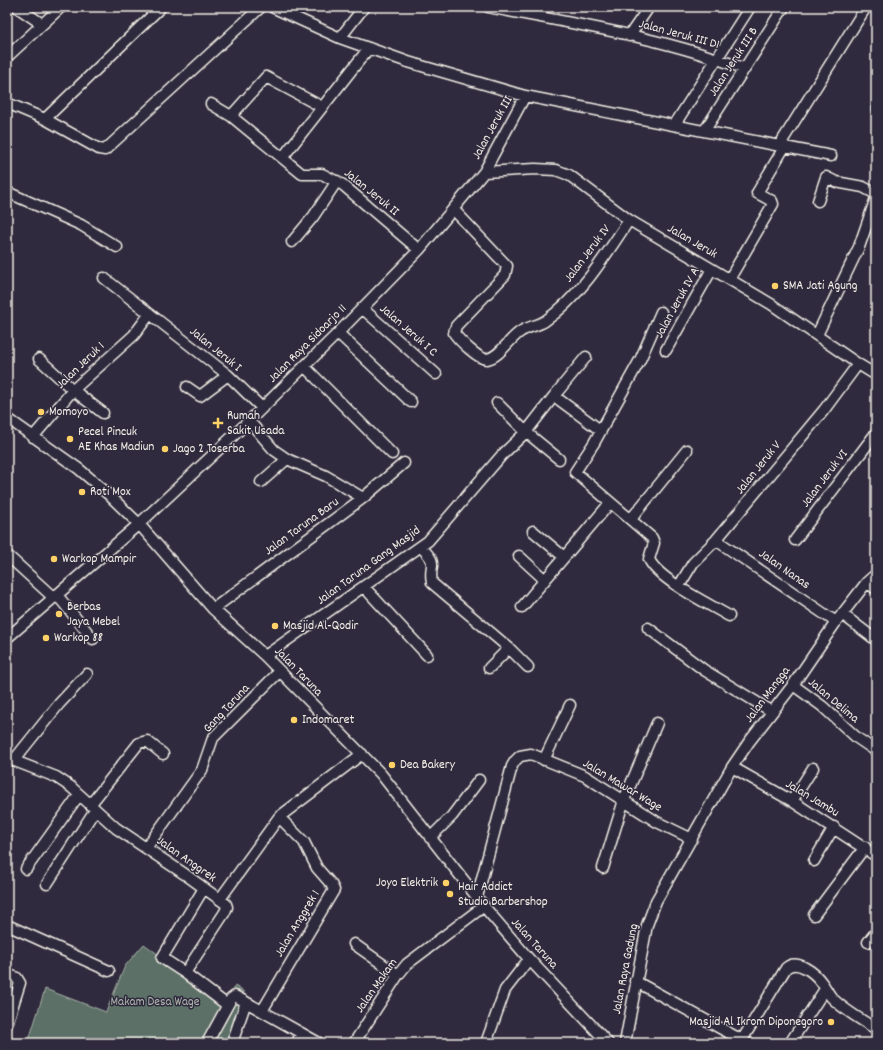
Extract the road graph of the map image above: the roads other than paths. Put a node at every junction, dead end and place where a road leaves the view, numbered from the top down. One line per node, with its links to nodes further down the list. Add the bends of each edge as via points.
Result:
1 (16, 7): 12 (street)
2 (61, 7): 12 (street)
3 (161, 7): 24 (street)
4 (261, 7): 24 (street, via 108,149 99,149)
5 (272, 7): 14 (street)
6 (364, 7): 14 (street)
7 (488, 7): 13 (street, Jalan Jeruk III D1)
8 (649, 7): 13 (street)
9 (750, 7): 17 (street)
10 (784, 7): 18 (street, Jalan Jeruk III B)
11 (866, 7): 27 (street)
12 (42, 24): 16 (street)
13 (629, 36): 17 (street, Jalan Jeruk III D1)
14 (340, 38): 15 (street)
15 (369, 48): 19 (street); 22 (street)
16 (7, 57)
17 (717, 58): 18 (street, Jalan Jeruk III D1); 25 (street)
18 (744, 69): 26 (street, Jalan Jeruk III B)
19 (526, 96): 25 (street); 30 (street, Jalan Jeruk III)
20 (7, 103): 24 (street)
21 (212, 104): 23 (street, Jalan Jeruk II)
22 (322, 107): 23 (street, via 266,77); 29 (street)
23 (231, 116): 29 (street, Jalan Jeruk II)
24 (45, 119)
25 (675, 124): 26 (street)
26 (705, 130): 27 (street)
27 (782, 146): 28 (street); 43 (street, via 757,193 773,204)
28 (831, 156)
29 (283, 157): 31 (street, Jalan Jeruk II, via 305,176 322,174)
30 (484, 172): 36 (street, Jalan Raya Sidoarjo 11); 37 (street, Jalan Jeruk, via 535,169 562,171)
31 (337, 181): 38 (street); 40 (street, Jalan Jeruk II)
32 (7, 192): 39 (street, via 81,225)
33 (876, 194): 35 (street, via 863,187 836,182 826,177)
34 (876, 198): 48 (street, via 859,247)
35 (818, 201)
36 (454, 210): 37 (street, Jalan Jeruk IV, via 507,266 505,275 456,326 454,333 484,359 497,354 520,332 545,320 584,284); 40 (street, Jalan Raya Sidoarjo 11)
37 (629, 220): 41 (street, Jalan Jeruk)
38 (292, 242)
39 (117, 247)
40 (419, 250): 44 (street, Jalan Raya Sidoarjo 11)
41 (712, 269): 43 (street, Jalan Jeruk); 49 (street, Jalan Jeruk IV A)
42 (104, 278): 46 (street, Jalan Jeruk I)
43 (730, 278): 48 (street, Jalan Jeruk)
44 (362, 308): 47 (street, Jalan Raya Sidoarjo 11); 54 (street, Jalan Jeruk I C)
45 (661, 312): 66 (street, via 640,360)
46 (149, 315): 55 (street, Jalan Jeruk I); 58 (street, Jalan Jeruk 1, via 134,335)
47 (338, 333): 53 (street, Jalan Raya Sidoarjo 11); 60 (street)
48 (817, 335): 52 (street, Jalan Jeruk)
49 (666, 350)
50 (586, 357): 59 (street, Jalan Taruna Gang Masjid)
51 (39, 359): 58 (street)
52 (858, 364): 56 (street, Jalan Jeruk); 81 (street, Jalan Jeruk V, via 824,410)
53 (304, 366): 62 (street, Jalan Raya Sidoarjo 11); 71 (street)
54 (436, 374)
55 (228, 375): 57 (street, via 200,396); 62 (street, Jalan Jeruk I)
56 (876, 375)
57 (187, 387)
58 (73, 390): 63 (street); 69 (street, Jalan Jeruk 1)
59 (554, 396): 66 (street); 67 (street, Jalan Taruna Gang Masjid)
60 (411, 402)
61 (497, 403): 67 (street)
62 (262, 408): 65 (street, Jalan Raya Sidoarjo 11)
63 (102, 413)
64 (7, 418): 69 (street, Jalan Taruna)
65 (248, 421): 72 (street, via 274,450); 79 (street, Jalan Raya Sidoarjo 11)
66 (600, 430): 77 (street, via 575,472)
67 (526, 432): 73 (street); 83 (street, Jalan Taruna Gang Masjid, via 502,455)
68 (876, 434): 82 (street, Jalan Jeruk VI)
69 (33, 437): 79 (street, Jalan Taruna, via 94,481)
70 (687, 450): 78 (street)
71 (392, 454)
72 (287, 459): 75 (street); 76 (street, via 326,476)
73 (559, 459)
74 (404, 463): 76 (street, Jalan Taruna Baru)
75 (261, 482)
76 (363, 498): 95 (street, Jalan Taruna Baru)
77 (610, 503): 78 (street); 86 (street)
78 (631, 519): 90 (street, via 652,538 654,543 649,559 652,566)
79 (139, 524): 93 (street, Jalan Raya Sidoarjo 11); 95 (street, Jalan Taruna)
80 (533, 531): 86 (street)
81 (716, 540): 90 (street, Jalan Jeruk V, via 693,563); 97 (street, Jalan Nanas)
82 (795, 540)
83 (421, 547): 91 (street, Jalan Taruna Gang Masjid); 102 (street, via 433,562 430,577 432,583)
84 (7, 555): 93 (street)
85 (519, 556): 88 (street)
86 (564, 557): 88 (street)
87 (876, 574): 89 (street, Jalan Mangga)
88 (545, 580): 94 (street)
89 (867, 582): 92 (street); 97 (street, Jalan Mangga)
90 (679, 586): 96 (street)
91 (364, 587): 103 (street); 104 (street, Jalan Taruna Gang Masjid)
92 (876, 589)
93 (55, 597): 99 (street, Jalan Raya Sidoarjo 11); 100 (street)
94 (522, 608)
95 (213, 609): 104 (street, Jalan Taruna)
96 (729, 616)
97 (839, 618): 101 (street, Jalan Nanas); 109 (street, Jalan Mangga)
98 (648, 628): 111 (street, via 704,670)
99 (7, 638)
100 (93, 639)
101 (876, 640)
102 (509, 648): 105 (street); 106 (street)
103 (427, 655)
104 (265, 656): 107 (street, Jalan Taruna)
105 (528, 667)
106 (489, 668)
107 (280, 671): 115 (street, Jalan Taruna); 130 (street, Gang Taruna, via 213,738 202,770)
108 (87, 674): 116 (street)
109 (793, 685): 111 (street, Jalan Mangga); 113 (street, Jalan Delima)
110 (570, 706): 117 (street)
111 (771, 711): 118 (street, Jalan Mangga)
112 (657, 723): 122 (street)
113 (876, 751)
114 (163, 754): 124 (street, via 146,741 138,743)
115 (362, 754): 125 (street, Jalan Anggrek); 127 (street, Jalan Taruna, via 381,774)
116 (10, 759): 121 (street, Jalan Anggrek, via 49,773)
117 (544, 760): 122 (street, Jalan Mawar Wage, via 585,776); 137 (street, Jalan Mawar Wage, via 531,754 520,756 515,761)
118 (732, 768): 123 (street, Jalan Jambu); 128 (street, Jalan Mangga)
119 (813, 768): 123 (street)
120 (479, 780): 127 (street, via 452,816)
121 (79, 795): 124 (street, Jalan Anggrek); 134 (street)
122 (624, 800): 128 (street, Jalan Mawar Wage, via 657,822); 133 (street)
123 (792, 801): 126 (street, Jalan Jambu)
124 (93, 807): 130 (street, Jalan Anggrek, via 116,828); 135 (street)
125 (279, 817): 138 (street, Jalan Anggrek); 154 (street, Jalan Anggrek 1, via 304,842 317,868 334,890)
126 (834, 827): 129 (street, Jalan Jambu); 132 (street)
127 (430, 838): 137 (street, Jalan Taruna)
128 (692, 839): 150 (street, Jalan Raya Gadung, via 656,901 647,925)
129 (865, 847): 131 (street, Jalan Jambu); 140 (street)
130 (146, 848): 136 (street, Jalan Anggrek)
131 (876, 856)
132 (814, 861)
133 (603, 868)
134 (26, 869)
135 (46, 884)
136 (204, 888): 138 (street, Jalan Anggrek); 147 (street, via 162,958)
137 (477, 897): 139 (street, Jalan Taruna)
138 (220, 899): 147 (street, via 227,907 225,912)
139 (484, 906): 145 (street, Jalan Taruna); 149 (street, Jalan Makam, via 412,959)
140 (814, 915)
141 (7, 925): 146 (street)
142 (876, 932): 143 (street)
143 (868, 942)
144 (354, 944): 149 (street)
145 (529, 959): 158 (street, via 505,990); 164 (street, Jalan Taruna)
146 (109, 971)
147 (185, 973): 153 (street)
148 (7, 974): 155 (street, via 17,978 20,983)
149 (398, 975): 160 (street, Jalan Makam)
150 (636, 981): 159 (street); 165 (street, Jalan Raya Gadung)
151 (826, 989): 156 (street, via 832,998); 159 (street, via 810,971 796,963 791,964 786,968); 166 (street)
152 (246, 1002): 153 (street, via 232,996); 154 (street); 162 (street)
153 (227, 1005): 161 (street)
154 (262, 1011): 157 (street)
155 (7, 1024)
156 (876, 1030)
157 (299, 1038): 163 (street)
158 (489, 1041)
159 (744, 1041)
160 (356, 1042)
161 (207, 1043)
162 (232, 1043)
163 (319, 1043)
164 (608, 1043)
165 (625, 1043)
166 (790, 1043)

